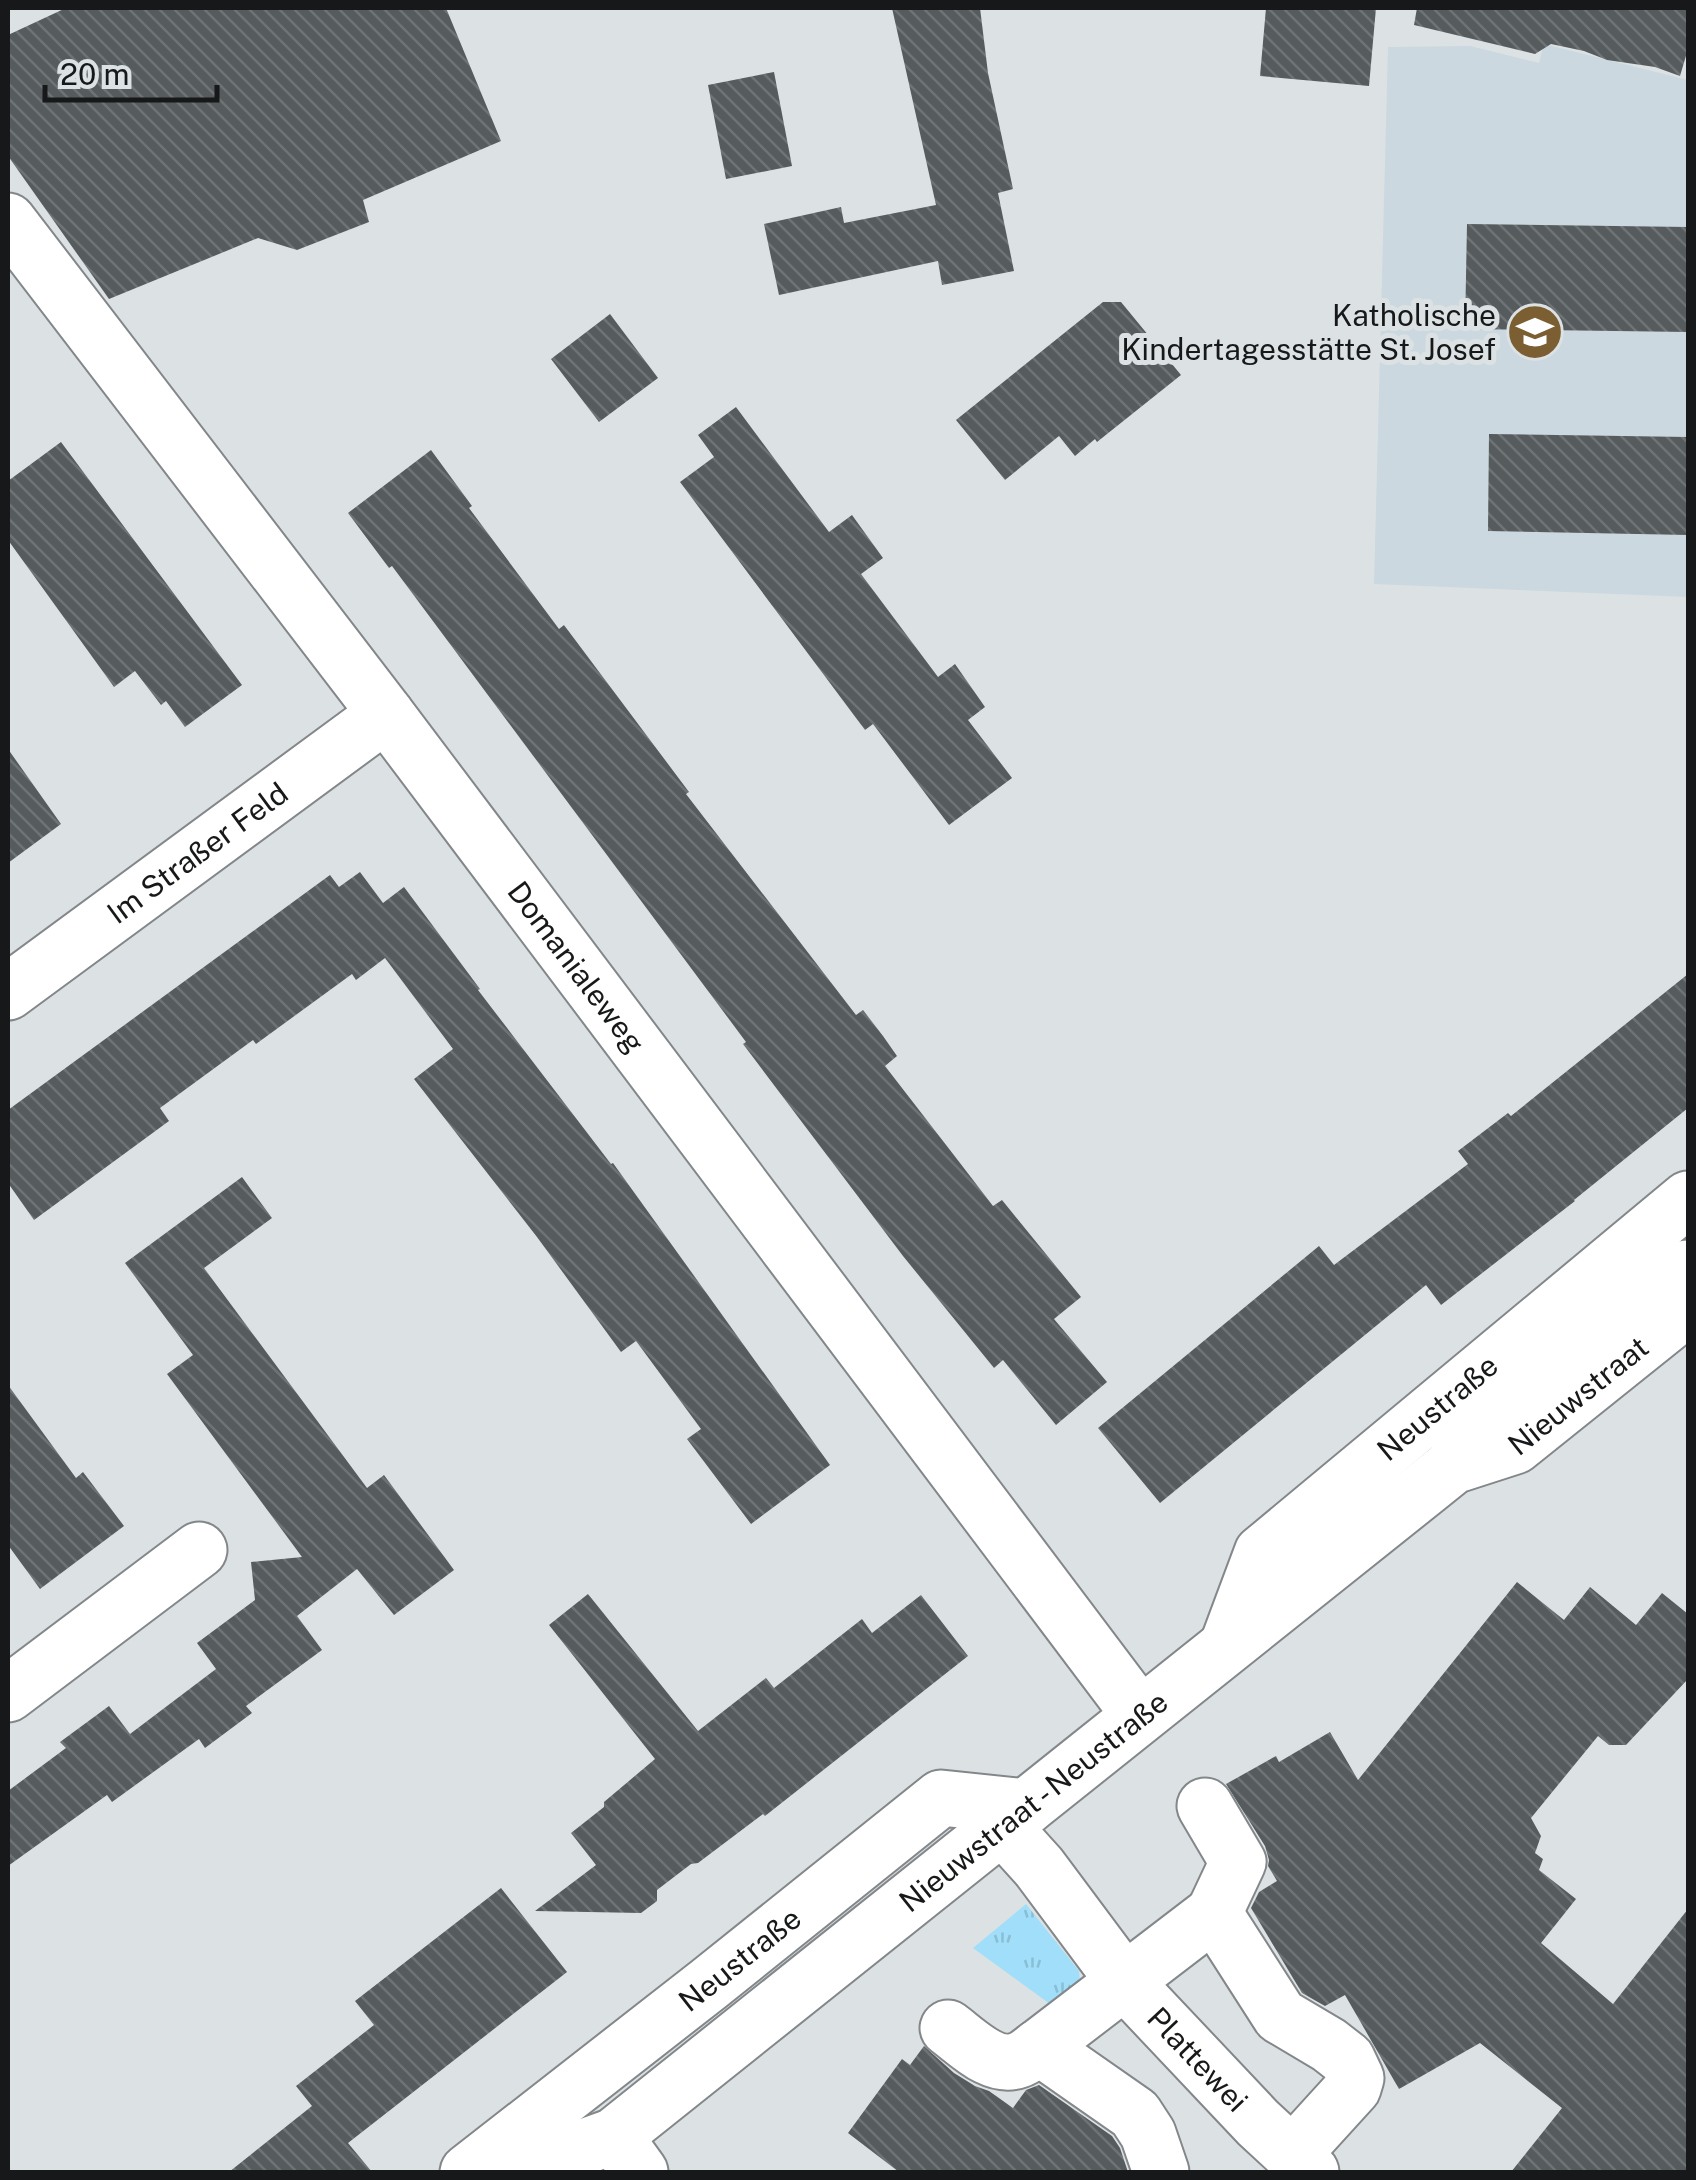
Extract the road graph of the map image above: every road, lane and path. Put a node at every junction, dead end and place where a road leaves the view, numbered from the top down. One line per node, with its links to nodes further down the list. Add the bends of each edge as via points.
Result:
1 (8, 221): 2 (street, Domanialeweg)
2 (386, 714): 3 (street, Im Straßer Feld); 11 (street, Domanialeweg)
3 (8, 992)
4 (1688, 1200): 9 (street, Neustraße, via 1262,1553)
5 (1688, 1268): 7 (street, Neustraße, via 1662,1272 1486,1410)
6 (1688, 1302): 7 (street, Nieuwstraat, via 1515,1446)
7 (1453, 1466): 9 (street, Nieuwstraat - Neustraße)
8 (199, 1550): 10 (street)
9 (1228, 1644): 11 (street, Nieuwstraat - Neustraße)
10 (15, 1672)
11 (1140, 1715): 13 (street, Nieuwstraat - Neustraße)
12 (1205, 1806): 14 (street, Plattewei, via 1238,1862)
13 (1014, 1816): 15 (street, Plattewei, via 1038,1867); 19 (street, Nieuwstraat - Neustraße); 20 (street, Neustraße, via 941,1798)
14 (1214, 1913): 15 (street, Plattewei); 18 (street, Plattewei, via 1280,2016 1330,2045 1356,2078)
15 (1124, 1981): 17 (street, Plattewei); 18 (street, Plattewei)
16 (948, 2028): 17 (street, Plattewei, via 1003,2062)
17 (1039, 2047): 22 (street, via 1135,2114)
18 (1279, 2159)
19 (615, 2160): 21 (street, via 553,2158)
20 (468, 2172)
21 (534, 2172)
22 (1161, 2172)

